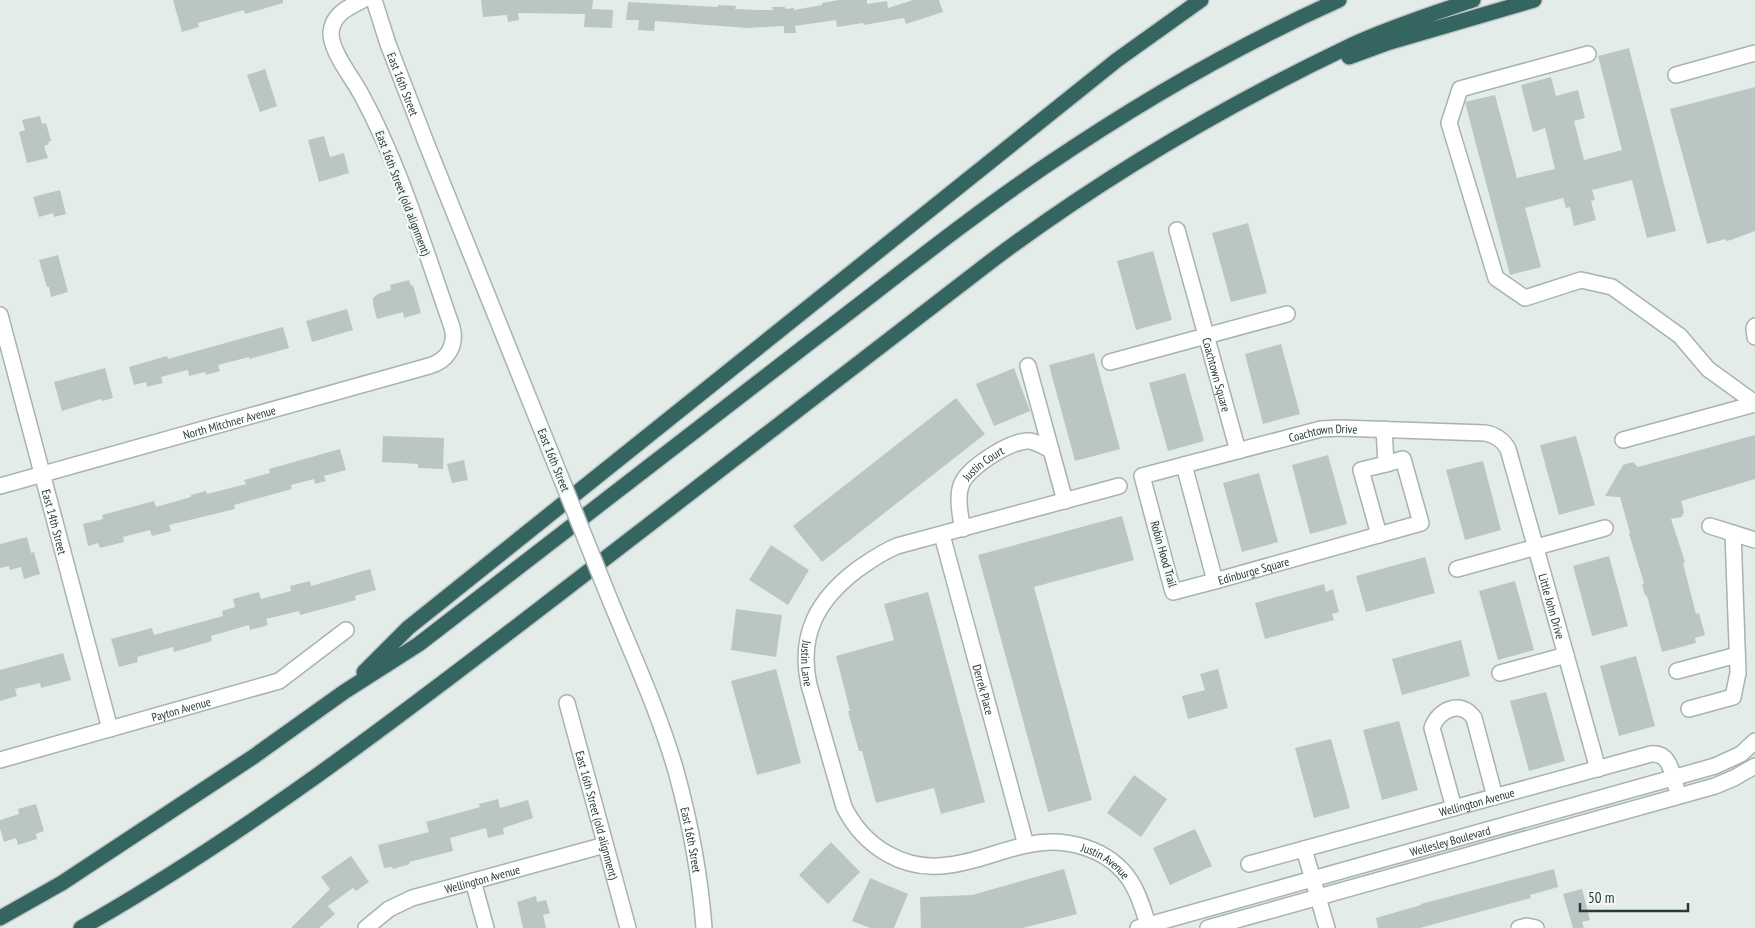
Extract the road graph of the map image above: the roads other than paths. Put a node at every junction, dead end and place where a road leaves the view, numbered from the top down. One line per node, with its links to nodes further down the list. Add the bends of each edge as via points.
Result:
1 (363, 0): 17 (street, East 16th Street (old alignment), via 338,16 332,28 333,45 373,117 396,168 452,327)
2 (374, 0): 73 (street, East 16th Street, bridge, via 427,146 654,708 676,770 692,839)
3 (1201, 0): 48 (highway, via 1117,60 408,628)
4 (1339, 0): 48 (highway, via 1194,73 1044,167 907,268 420,644)
5 (1473, 0): 10 (highway, via 1353,45)
6 (1534, 0): 10 (highway, via 1390,42)
7 (1755, 53): 9 (street)
8 (1588, 54): 20 (street, via 1460,89 1449,123 1496,278 1525,298 1581,280 1612,287 1680,336 1708,369)
9 (1676, 75)
10 (1291, 76): 69 (highway, via 1134,162 1033,230 380,730 221,843)
11 (1177, 230): 15 (street)
12 (1287, 314): 15 (street)
13 (0, 315): 28 (street, East 14th Street)
14 (1755, 326): 16 (street)
15 (1206, 336): 18 (street, Coachtown Square); 25 (street, Coachtown Square)
16 (1755, 337)
17 (452, 348): 28 (street, North Mitchner Avenue, via 434,365)
18 (1110, 362)
19 (1028, 366): 24 (street)
20 (1755, 403): 22 (street)
21 (1384, 430): 23 (street, Coachtown Drive, via 1485,433); 25 (street, Coachtown Drive, via 1321,429); 26 (street)
22 (1623, 440)
23 (1504, 443): 40 (street, Little John Drive)
24 (1051, 450): 32 (street); 35 (street, Justin Court, via 1029,441 1017,442 972,471 962,483 960,518)
25 (1238, 451): 27 (street, Coachtown Drive)
26 (1386, 464): 38 (street, Edinburge Square, via 1361,470); 38 (street, Edinburge Square, via 1403,459 1421,523)
27 (1184, 465): 29 (street, Coachtown Drive); 42 (street, Edinburge Square)
28 (43, 474): 30 (street, North Mitchner Avenue); 51 (street, East 14th Street)
29 (1142, 476): 42 (street, Robin Hood Trail, via 1173,592)
30 (0, 486)
31 (1119, 486): 32 (street, Justin Lane)
32 (1065, 501): 35 (street, Justin Lane)
33 (1710, 526): 36 (street)
34 (1605, 528): 40 (street)
35 (963, 529): 37 (street, Justin Lane)
36 (1733, 533): 39 (street); 45 (street)
37 (942, 535): 60 (street, Derrek Place); 60 (street, Justin Lane, via 883,552 830,594 820,606 807,638 805,665 809,684 844,807 872,844 895,858 935,866 956,864)
38 (1379, 536): 42 (street, Edinburge Square)
39 (1755, 540)
40 (1536, 548): 41 (street); 44 (street, Little John Drive)
41 (1457, 569)
42 (1214, 581)
43 (346, 630): 51 (street, Payton Avenue, via 279,680)
44 (1566, 655): 47 (street); 55 (street, Little John Drive)
45 (1738, 655): 46 (street); 50 (street, via 1733,697)
46 (1677, 671)
47 (1500, 673)
48 (344, 692): 67 (highway, via 62,883)
49 (567, 703): 61 (street, East 16th Street (old alignment))
50 (1690, 709)
51 (110, 729): 53 (street, Payton Avenue)
52 (1755, 742): 56 (street, Wellesley Boulevard, via 1725,762)
53 (0, 760)
54 (1755, 766): 57 (street, Wellesley Boulevard, via 1725,783)
55 (1598, 769): 56 (street, Wellington Avenue, via 1657,754 1667,761); 58 (street, Wellington Avenue)
56 (1673, 778): 57 (street, Wellington Avenue); 64 (street, Wellesley Boulevard)
57 (1679, 796): 66 (street, Wellesley Boulevard)
58 (1495, 797): 59 (street, Wellington Avenue); 59 (street, via 1474,718 1462,708 1445,710 1432,728)
59 (1454, 808): 62 (street, Wellington Avenue)
60 (1026, 844): 68 (street, Justin Avenue, via 1075,844 1108,858 1124,872 1140,899)
61 (605, 845): 65 (street, Wellington Avenue); 72 (street, East 16th Street (old alignment))
62 (1304, 849): 63 (street, Wellington Avenue); 64 (street)
63 (1249, 864)
64 (1312, 879): 66 (street); 68 (street, Wellesley Boulevard)
65 (473, 881): 70 (street, Wellington Avenue, via 404,901); 71 (street)
66 (1318, 897): 74 (street, Wellesley Boulevard); 75 (street)
67 (0, 918)
68 (1145, 927)
69 (81, 928)
70 (366, 928)
71 (486, 928)
72 (628, 928)
73 (704, 928)
74 (1208, 928)
75 (1327, 928)
76 (1519, 928): 77 (street)
77 (1536, 928)

